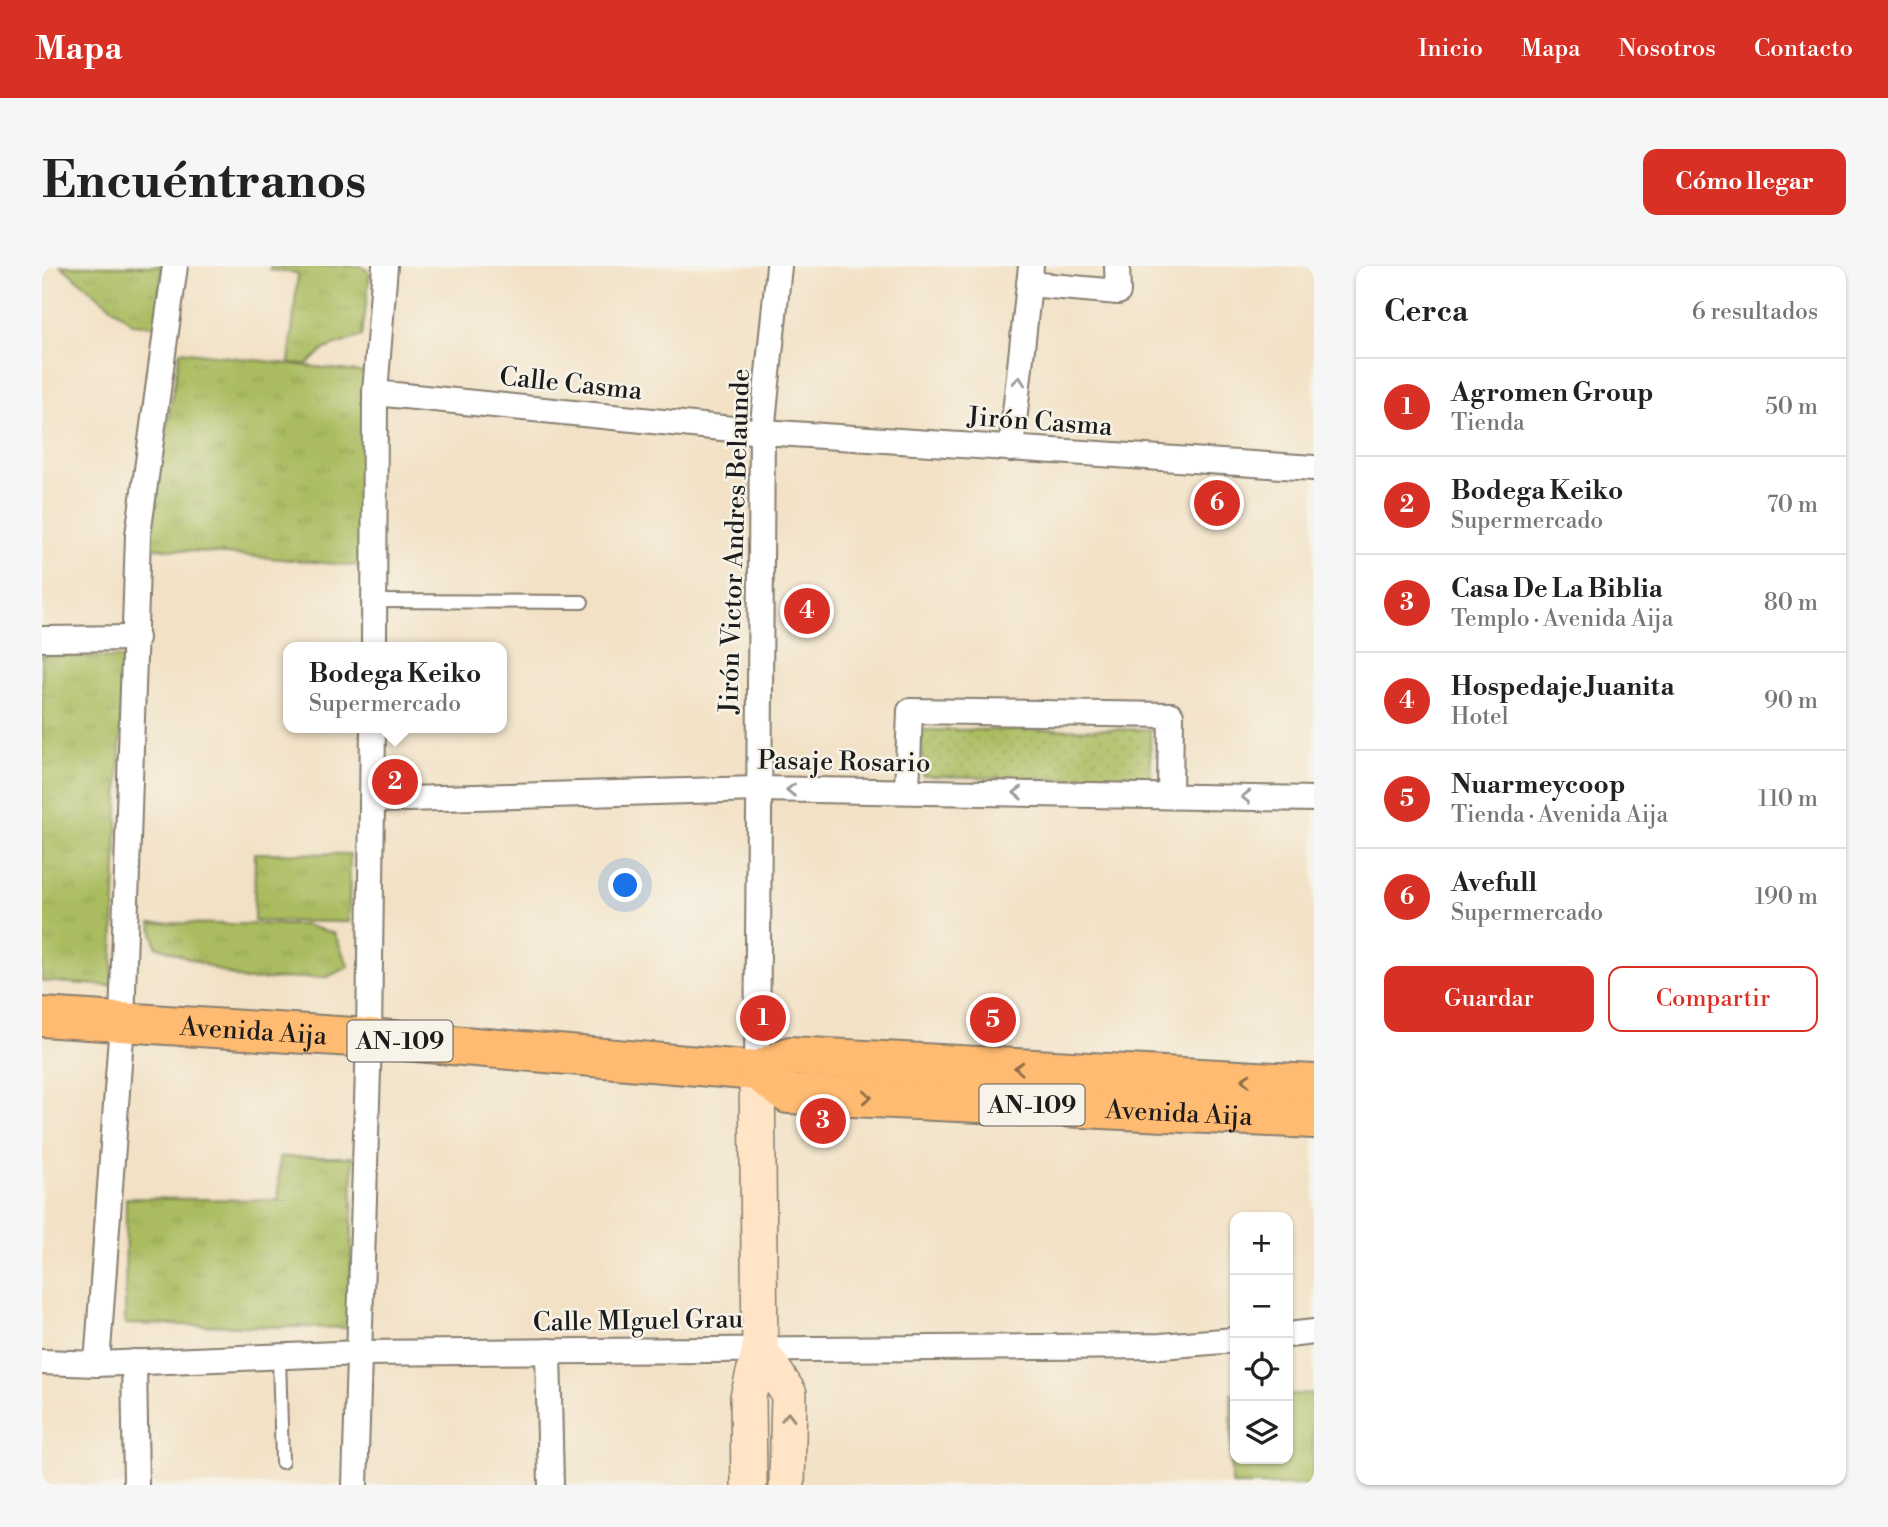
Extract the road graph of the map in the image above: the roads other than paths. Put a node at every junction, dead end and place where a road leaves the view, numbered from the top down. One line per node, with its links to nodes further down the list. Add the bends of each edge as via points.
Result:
1 (175, 266): 12 (street, via 138,535)
2 (385, 266): 6 (street)
3 (779, 266): 7 (street, Jirón Victor Andres Belaunde)
4 (1117, 266): 5 (street, via 1118,292)
5 (1030, 275): 8 (street, one-way to 5)
6 (375, 393): 7 (street, Calle Casma); 10 (street)
7 (762, 432): 8 (street, Jirón Casma); 16 (street, Jirón Victor Andres Belaunde)
8 (1011, 449): 9 (street, Jirón Casma)
9 (1314, 468)
10 (374, 601): 11 (lane); 14 (street)
11 (582, 602)
12 (136, 638): 13 (street); 22 (street)
13 (42, 639)
14 (374, 642)
15 (373, 733): 20 (street)
16 (758, 789): 17 (street, Pasaje Rosario, one-way to 16); 20 (street, Pasaje Rosario); 24 (street, Jirón Victor Andres Belaunde)
17 (907, 791): 18 (street, Pasaje Rosario, one-way to 17); 18 (street, via 910,711 1171,715)
18 (1170, 796): 19 (street, Pasaje Rosario, one-way to 18)
19 (1314, 799)
20 (373, 800): 23 (street)
21 (42, 1017): 22 (main road, Avenida Aija / AN-109)
22 (122, 1023): 23 (main road, Avenida Aija / AN-109); 36 (street)
23 (369, 1038): 24 (main road, Avenida Aija / AN-109); 32 (street)
24 (757, 1071): 25 (main road, Avenida Aija / AN-109, one-way to 24, via 790,1056); 26 (main road, Avenida Aija / AN-109, one-way to 26, via 788,1094); 30 (main road)
25 (1314, 1084)
26 (1314, 1119)
27 (1314, 1332): 28 (street)
28 (1293, 1334)
29 (1230, 1340): 30 (street, Calle MIguel Grau, via 1161,1346)
30 (760, 1349): 31 (street, Calle MIguel Grau); 41 (main road, via 748,1397); 42 (main road, one-way to 30, via 789,1394)
31 (548, 1351): 32 (street, Calle MIguel Grau); 40 (street)
32 (360, 1353): 33 (street, Calle MIguel Grau); 39 (street)
33 (279, 1356): 35 (street, Calle MIguel Grau); 37 (lane)
34 (42, 1362): 36 (street, Calle MIguel Grau)
35 (135, 1362): 36 (street, Calle MIguel Grau); 38 (street)
36 (97, 1364)
37 (282, 1462)
38 (136, 1485)
39 (355, 1485)
40 (551, 1485)
41 (749, 1485)
42 (787, 1485)

